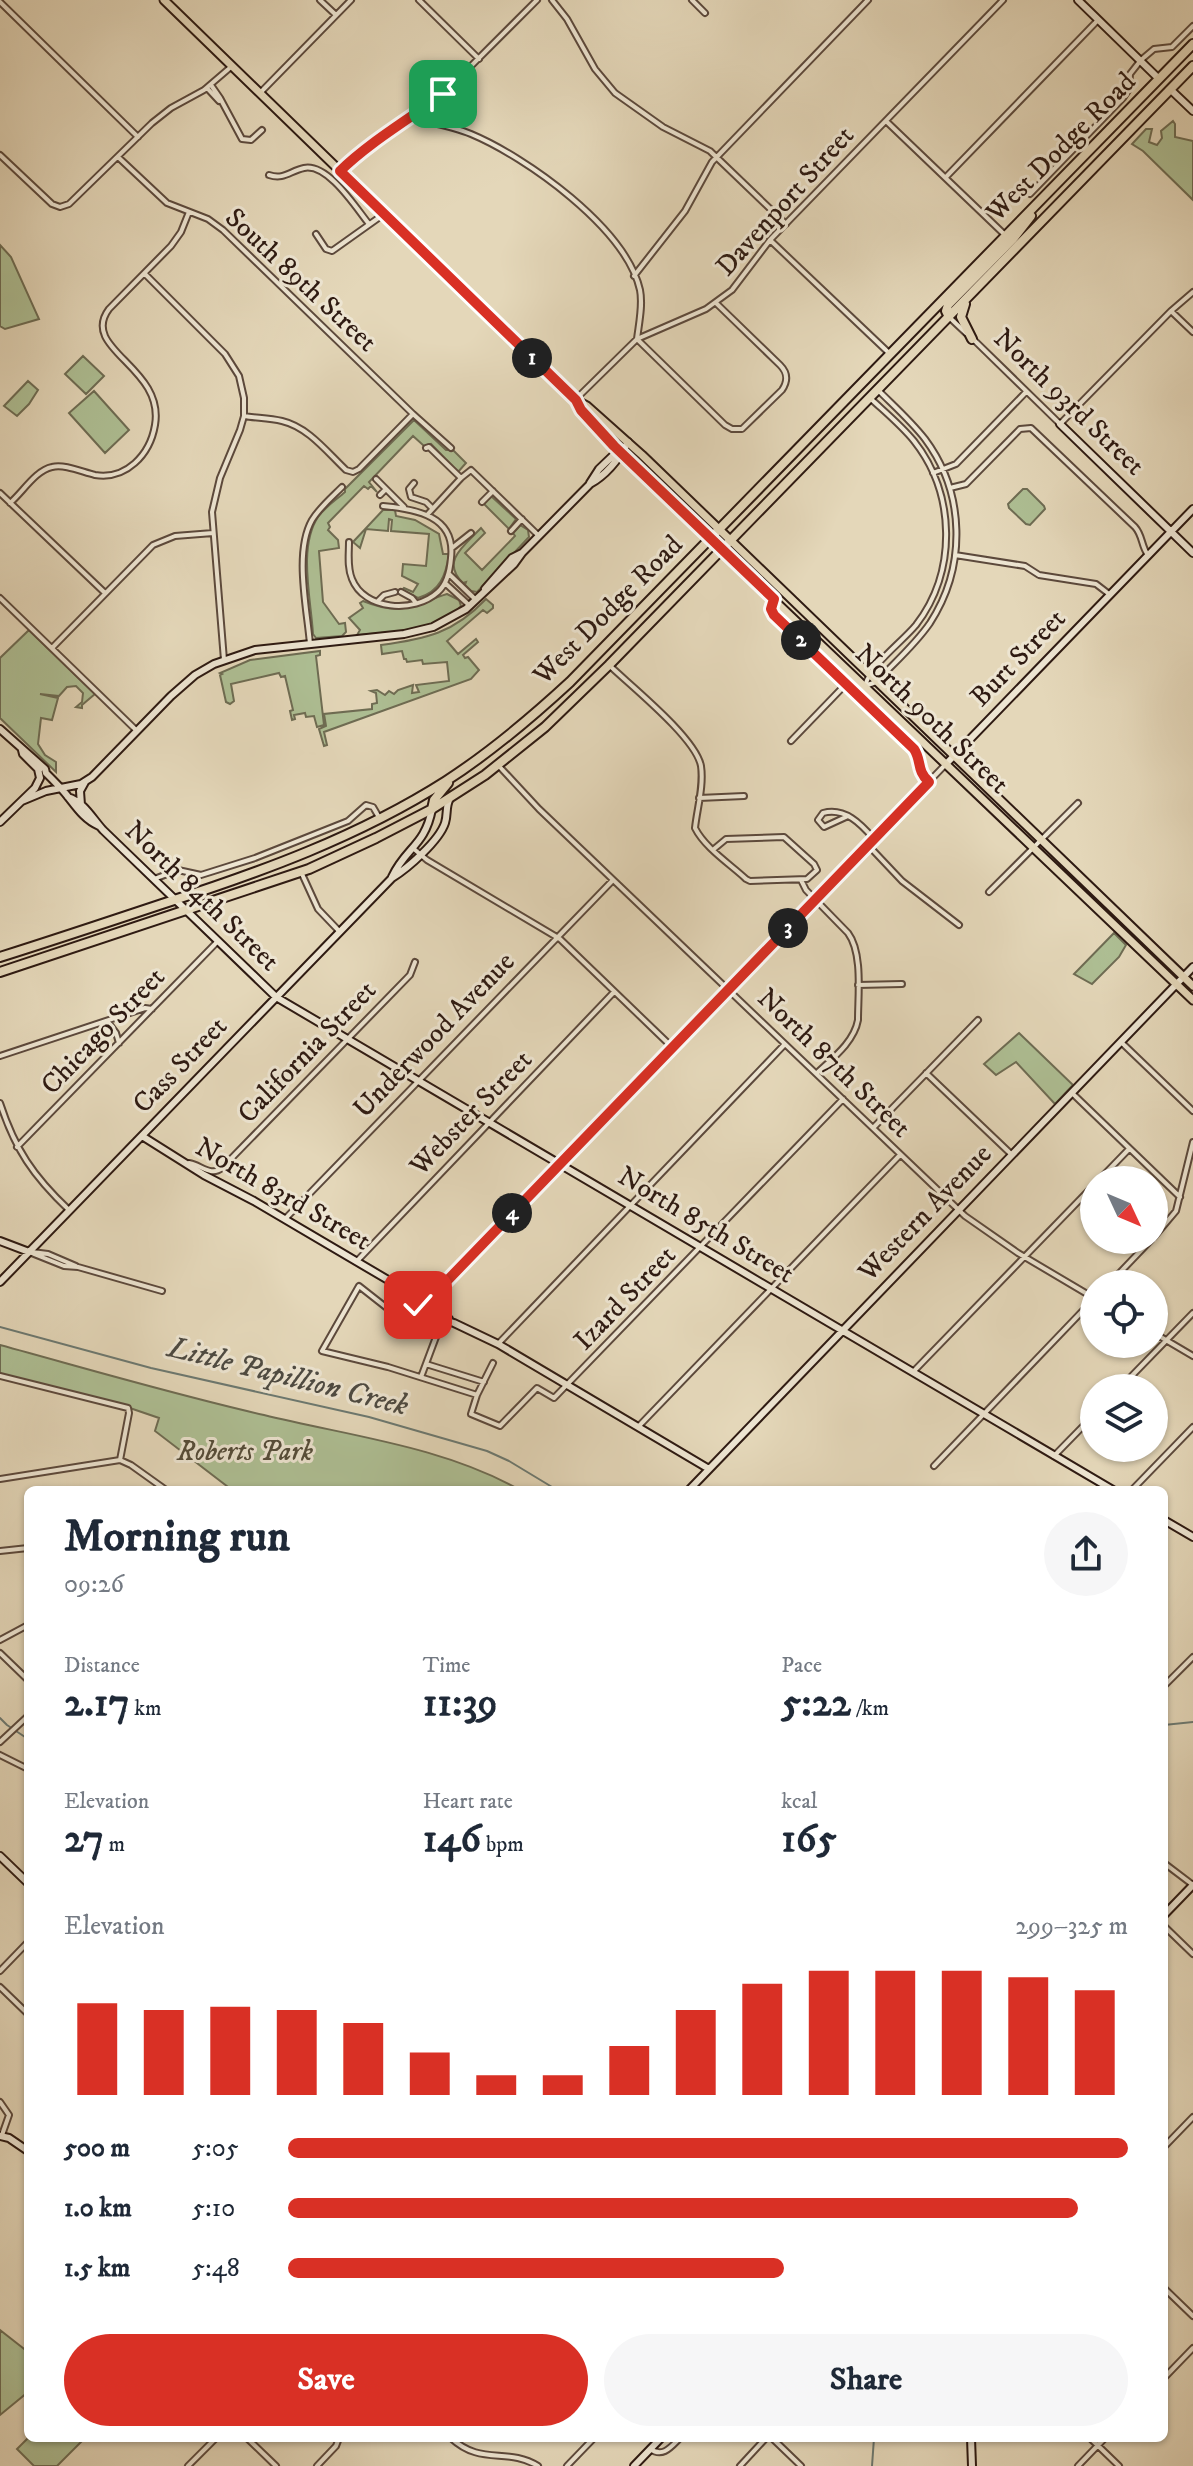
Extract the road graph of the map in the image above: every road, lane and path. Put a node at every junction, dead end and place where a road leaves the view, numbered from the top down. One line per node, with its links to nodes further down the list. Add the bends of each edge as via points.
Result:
1 (164, 0): 19 (main road, North 90th Street)
2 (320, 0): 13 (street)
3 (351, 0): 13 (street)
4 (419, 0): 17 (street)
5 (537, 0): 17 (street)
6 (552, 0): 32 (street, via 615,93)
7 (692, 0): 12 (street)
8 (868, 0): 32 (street)
9 (1003, 0): 27 (street, Davenport Street)
10 (1078, 0): 14 (street)
11 (0, 2): 29 (street)
12 (705, 13)
13 (336, 15): 24 (street)
14 (1098, 20): 18 (street); 35 (street)
15 (1193, 26): 18 (street, via 1172,47 1151,51)
16 (1193, 44): 21 (highway, West Dodge Road)
17 (479, 59): 26 (street)
18 (1141, 60): 21 (street); 36 (street, via 1123,98)
19 (232, 66): 22 (street); 24 (main road, North 90th Street)
20 (1193, 66): 23 (highway, West Dodge Road)
21 (1159, 79): 37 (highway, West Dodge Road)
22 (209, 86): 28 (street, via 244,141); 29 (street, via 163,114)
23 (1171, 90): 25 (street); 47 (highway, West Dodge Road)
24 (260, 93): 33 (main road, North 90th Street)
25 (1193, 111)
26 (411, 118): 33 (street); 46 (street, via 471,134 555,184 605,233)
27 (886, 121): 35 (street); 41 (street, Davenport Street)
28 (262, 130)
29 (138, 137): 31 (street)
30 (0, 155): 31 (street, via 60,207 79,197)
31 (118, 157): 38 (street, South 89th Street, via 162,199)
32 (716, 157): 41 (street); 46 (street, via 685,211)
33 (340, 171): 39 (main road, North 90th Street)
34 (269, 175): 40 (street, via 318,169)
35 (946, 177): 43 (street)
36 (1030, 194)
37 (1042, 198): 43 (highway, West Dodge Road); 51 (highway, via 1013,239 948,305)
38 (189, 212): 45 (street, via 176,239); 60 (street, South 89th Street, via 223,230)
39 (384, 214): 40 (street); 59 (main road, North 90th Street)
40 (369, 224): 42 (street, via 332,251)
41 (786, 224): 44 (street, Davenport Street)
42 (316, 234)
43 (1005, 235): 55 (highway, West Dodge Road)
44 (770, 240): 49 (street, Davenport Street, via 737,285); 55 (street)
45 (144, 274): 61 (street, via 230,361 240,381); 83 (street, via 106,313 102,328 106,341 142,377 152,395 155,423 145,452 130,467 109,475 48,468)
46 (634, 276): 53 (street, via 641,300)
47 (974, 291): 51 (highway, West Dodge Road); 54 (highway, via 961,314)
48 (1193, 292): 50 (street)
49 (716, 303): 53 (street, Davenport Street); 53 (street, via 785,370 782,390 747,426 734,430 722,423)
50 (1171, 311): 52 (street); 62 (street)
51 (949, 317): 54 (street, North 93rd Street); 56 (highway, West Dodge Road)
52 (1193, 332)
53 (637, 339): 59 (street, Davenport Street)
54 (972, 339): 57 (street, North 93rd Street)
55 (889, 353): 90 (highway, West Dodge Road)
56 (878, 390): 58 (highway, West Dodge Road); 63 (street)
57 (1027, 391): 62 (street, North 93rd Street); 69 (street)
58 (870, 398): 65 (street); 97 (highway, West Dodge Road)
59 (576, 400): 64 (main road, North 90th Street); 68 (main road, North 90th Street)
60 (413, 414): 61 (street, via 356,471 346,470 296,426); 67 (street, South 89th Street)
61 (244, 416): 93 (street, via 215,492)
62 (1060, 424): 92 (street, North 93rd Street)
63 (923, 437): 65 (street); 69 (street)
64 (628, 442): 68 (street); 90 (main road, North 90th Street)
65 (915, 442): 70 (street)
66 (426, 448): 71 (street)
67 (451, 448)
68 (620, 452): 95 (street); 96 (main road, North 90th Street)
69 (943, 471): 70 (street); 76 (street)
70 (933, 473): 120 (street, via 946,531 938,585 917,623)
71 (461, 478): 78 (street); 79 (street, via 471,470)
72 (376, 479): 77 (street)
73 (414, 483): 86 (street, via 411,497)
74 (443, 486): 78 (street)
75 (342, 487): 116 (street, via 315,515 304,541)
76 (950, 488): 102 (street); 103 (street, via 966,484 1028,427 1135,527)
77 (386, 489): 81 (street); 85 (street)
78 (448, 491): 86 (street)
79 (493, 491): 82 (street); 89 (street)
80 (0, 493): 83 (street)
81 (380, 495)
82 (482, 502)
83 (10, 503): 106 (street)
84 (383, 506): 85 (street)
85 (406, 508): 88 (street)
86 (432, 508): 88 (street)
87 (1193, 509): 92 (street, Burt Street)
88 (427, 515): 99 (street, via 446,529)
89 (522, 519): 91 (street); 95 (street)
90 (719, 529): 96 (highway, West Dodge Road); 97 (main road, North 90th Street)
91 (511, 531)
92 (1171, 532): 101 (street, North 93rd Street); 103 (street, Burt Street)
93 (213, 533): 106 (street, via 161,540); 118 (street)
94 (471, 533): 99 (street)
95 (539, 536): 111 (street)
96 (709, 538): 100 (main road, North 90th Street); 133 (highway, West Dodge Road, via 561,690)
97 (732, 540): 100 (highway, West Dodge Road); 120 (main road, North 90th Street)
98 (349, 542): 109 (street, via 346,556 352,579)
99 (452, 548): 104 (street)
100 (722, 550): 110 (main road, North 90th Street); 119 (highway, West Dodge Road)
101 (1193, 553)
102 (955, 555): 107 (street, via 1025,566 1039,575 1096,584); 121 (street, via 947,589 930,623)
103 (1148, 556): 107 (street, Burt Street)
104 (448, 573): 105 (street); 111 (street)
105 (445, 582): 114 (street, via 436,594); 115 (street)
106 (105, 593): 117 (street)
107 (1110, 594): 128 (street, Burt Street)
108 (0, 598): 117 (street)
109 (366, 598): 112 (street); 113 (street)
110 (774, 599): 122 (street, via 774,615); 123 (main road, North 90th Street)
111 (476, 600): 115 (street)
112 (359, 602)
113 (377, 603): 114 (street); 114 (street, via 398,592)
114 (416, 603)
115 (470, 606): 116 (street, via 420,632)
116 (310, 644): 118 (street, via 255,650)
117 (52, 648): 125 (street)
118 (224, 660): 125 (street, via 183,685)
119 (609, 665): 130 (highway, West Dodge Road); 140 (street, via 693,747 701,768)
120 (869, 675): 121 (main road, North 90th Street); 123 (street)
121 (876, 682): 123 (street); 128 (main road, North 90th Street)
122 (846, 684): 126 (street); 135 (street, via 914,749)
123 (865, 686): 129 (main road, North 90th Street)
124 (0, 729): 127 (street)
125 (137, 731): 134 (street)
126 (791, 741)
127 (22, 750): 131 (street); 132 (street, North 84th Street)
128 (953, 756): 129 (street, Burt Street); 150 (main road, North 90th Street)
129 (946, 764): 135 (street, Burt Street); 152 (main road, North 90th Street)
130 (498, 765): 139 (highway, West Dodge Road); 159 (street, North 87th Street)
131 (38, 769): 132 (street); 141 (street, via 38,784)
132 (48, 775): 136 (street, North 84th Street)
133 (454, 775): 144 (highway); 146 (highway, West Dodge Road)
134 (86, 782): 136 (street); 143 (street)
135 (929, 782): 149 (street, Burt Street)
136 (60, 788): 138 (street, North 84th Street); 141 (street)
137 (744, 796): 140 (street)
138 (68, 797): 143 (street, North 84th Street); 148 (street, North 84th Street)
139 (450, 798): 144 (highway, West Dodge Road); 155 (street, Cass Street, via 444,827)
140 (699, 798): 154 (street, via 696,831)
141 (22, 801): 147 (street)
142 (1078, 803): 150 (street)
143 (81, 805): 148 (street, North 84th Street)
144 (432, 809): 153 (street, Cass Street, via 428,828); 156 (highway, West Dodge Road)
145 (848, 816): 145 (street, via 829,811 818,820 824,827); 149 (street)
146 (380, 819): 158 (street, via 366,805 349,821 255,858 200,875 178,870); 162 (highway, West Dodge Road, via 272,867)
147 (0, 822)
148 (99, 826): 158 (street, North 84th Street)
149 (874, 839): 151 (street, Burt Street)
150 (1041, 840): 152 (street); 173 (main road, North 90th Street)
151 (868, 845): 163 (street, Burt Street); 165 (street, via 902,881)
152 (1034, 847): 161 (street); 175 (main road, North 90th Street)
153 (414, 849): 155 (street); 157 (street, Cass Street)
154 (714, 849): 160 (street, via 750,881); 160 (street, via 724,839 786,838 817,868 812,877)
155 (420, 855): 157 (street, Cass Street); 167 (street)
156 (301, 872): 164 (highway, West Dodge Road); 166 (street, via 318,909)
157 (392, 878): 166 (street, Cass Street)
158 (154, 879): 162 (street, North 84th Street)
159 (613, 880): 167 (street, Underwood Avenue); 178 (street, North 87th Street)
160 (801, 880): 163 (street)
161 (989, 892)
162 (175, 900): 164 (street, North 84th Street); 169 (highway, West Dodge Road)
163 (815, 900): 176 (street, via 854,941); 178 (street, Burt Street)
164 (185, 910): 168 (street, North 84th Street); 172 (highway, West Dodge Road)
165 (959, 925)
166 (340, 932): 180 (street, Cass Street)
167 (557, 937): 179 (street); 193 (street, Underwood Avenue)
168 (218, 941): 180 (street, North 84th Street); 182 (street, Chicago Street)
169 (0, 957)
170 (415, 962): 185 (street, California Street, via 410,975)
171 (1193, 967): 173 (street, Western Avenue)
172 (0, 972)
173 (1184, 977): 175 (street, Western Avenue); 177 (main road, North 90th Street)
174 (902, 984): 176 (street)
175 (1177, 984): 181 (main road, North 90th Street); 186 (street, Western Avenue)
176 (858, 985): 192 (street, via 856,1030)
177 (1193, 986)
178 (728, 990): 188 (street, North 87th Street); 189 (street, Burt Street)
179 (614, 992): 189 (street); 198 (street, Webster Street)
180 (276, 997): 185 (street, North 85th Street); 200 (street, Cass Street)
181 (1193, 1000)
182 (152, 1009): 184 (street); 187 (street, Chicago Street)
183 (978, 1020): 191 (street)
184 (107, 1021): 187 (street); 190 (street)
185 (347, 1039): 193 (street, North 85th Street); 209 (street, California Street)
186 (1121, 1042): 194 (street, Western Avenue); 197 (street)
187 (119, 1043): 202 (street, Chicago Street)
188 (785, 1044): 192 (street, North 87th Street); 213 (street)
189 (672, 1047): 207 (street, Burt Street)
190 (0, 1056)
191 (926, 1073): 199 (street); 205 (street)
192 (817, 1074): 195 (street, North 87th Street)
193 (418, 1081): 198 (street, North 85th Street); 216 (street, Underwood Avenue)
194 (1072, 1093): 203 (street); 205 (street, Western Avenue)
195 (843, 1099): 199 (street, North 87th Street); 219 (street, Izard Street)
196 (0, 1103): 202 (street)
197 (1193, 1111)
198 (489, 1122): 207 (street, North 85th Street); 223 (street, Webster Street)
199 (873, 1128): 204 (street, North 87th Street)
200 (142, 1136): 206 (street, North 83rd Street); 215 (street, Cass Street)
201 (1193, 1142): 211 (street)
202 (17, 1147): 215 (street, via 37,1178)
203 (1129, 1149): 208 (street); 211 (street)
204 (901, 1155): 214 (street, North 87th Street); 227 (street)
205 (1012, 1155): 214 (street, Western Avenue)
206 (185, 1163): 209 (street, via 211,1173); 210 (street, North 83rd Street)
207 (559, 1164): 213 (street, North 85th Street); 226 (street, Burt Street)
208 (1113, 1166)
209 (222, 1168): 210 (street)
210 (222, 1185): 216 (street, North 83rd Street)
211 (1180, 1197): 217 (street)
212 (1080, 1199): 222 (street)
213 (630, 1205): 219 (street, North 85th Street); 240 (street)
214 (959, 1210): 222 (street, North 87th Street); 237 (street, Western Avenue)
215 (70, 1211): 220 (street, Cass Street)
216 (285, 1219): 223 (street, North 83rd Street)
217 (1168, 1222)
218 (0, 1241): 220 (street)
219 (701, 1247): 227 (street, North 85th Street); 250 (street, Izard Street)
220 (29, 1252): 225 (street, Cass Street); 228 (street)
221 (1138, 1254): 224 (street)
222 (1024, 1257): 229 (street, North 87th Street); 245 (street)
223 (357, 1261): 230 (street, North 83rd Street)
224 (1123, 1270)
225 (0, 1282)
226 (442, 1286): 230 (street, Burt Street); 231 (street, Burt Street)
227 (771, 1289): 237 (street, North 85th Street); 253 (street)
228 (162, 1291)
229 (1080, 1291)
230 (421, 1302): 231 (street); 234 (street)
231 (433, 1306): 234 (street); 235 (street)
232 (1193, 1313): 238 (street)
233 (1080, 1314): 252 (street)
234 (425, 1315): 235 (street); 236 (street)
235 (454, 1323): 240 (street)
236 (417, 1324): 244 (street, via 433,1330 436,1337); 248 (street, via 401,1319 359,1286 322,1351)
237 (842, 1331): 245 (street, North 85th Street); 259 (street, Western Avenue)
238 (1168, 1339)
239 (1168, 1342): 241 (street)
240 (498, 1344): 250 (street)
241 (1193, 1356)
242 (1149, 1358): 246 (street)
243 (493, 1363): 249 (street)
244 (426, 1364): 248 (street); 249 (street)
245 (913, 1372): 252 (street, North 85th Street)
246 (1134, 1374)
247 (0, 1376): 257 (street, via 128,1408)
248 (421, 1377): 251 (street)
249 (484, 1382): 251 (street)
250 (568, 1385): 251 (street, via 554,1398 537,1388 500,1426 471,1414); 253 (street)
251 (477, 1395)
252 (984, 1414): 256 (street, North 85th Street); 258 (street)
253 (638, 1427): 259 (street)
254 (1193, 1427): 264 (street)
255 (1080, 1429): 256 (street)
256 (1054, 1456): 263 (street, North 85th Street)
257 (120, 1460): 260 (street); 261 (street)
258 (934, 1466)
259 (709, 1469): 262 (street, Western Avenue)
260 (0, 1479)
261 (160, 1486)
262 (693, 1486)
263 (1106, 1486)
264 (1136, 1486)
265 (1168, 1522): 266 (street)
266 (1193, 1537)
267 (24, 1548): 268 (street)
268 (0, 1551)
269 (24, 1627): 270 (street)
270 (0, 1640)
271 (0, 1653): 273 (street)
272 (1193, 1657): 274 (street)
273 (24, 1676)
274 (1168, 1682)
275 (24, 1719): 276 (street)
276 (0, 1742)
277 (0, 1755): 278 (street)
278 (24, 1767)
279 (0, 1856): 281 (street)
280 (1168, 1866): 282 (street)
281 (24, 1879)
282 (1193, 1885): 283 (street)
283 (1168, 1911)
284 (1168, 1930): 286 (street)
285 (24, 1946): 287 (street)
286 (1193, 1954)
287 (0, 1971)
288 (0, 1987): 289 (street)
289 (24, 2010)
290 (0, 2102): 292 (street, via 9,2115)
291 (1193, 2117): 293 (street)
292 (1, 2136): 294 (street)
293 (1168, 2143)
294 (24, 2148)
295 (1168, 2292): 296 (street)
296 (1193, 2316)
297 (1193, 2348): 298 (street)
298 (1168, 2374)
299 (212, 2442): 313 (street)
300 (251, 2442): 314 (street)
301 (338, 2442): 315 (street)
302 (456, 2442): 316 (street, via 477,2455 518,2458)
303 (590, 2442): 317 (street)
304 (657, 2442): 312 (street)
305 (675, 2442): 312 (street, via 664,2452)
306 (765, 2442): 319 (street)
307 (774, 2442): 320 (street)
308 (971, 2442): 321 (street)
309 (1094, 2442): 311 (street)
310 (1102, 2442): 311 (street)
311 (1098, 2446): 322 (street); 323 (street)
312 (650, 2449): 318 (street)
313 (188, 2466)
314 (276, 2466)
315 (317, 2466)
316 (538, 2466)
317 (567, 2466)
318 (634, 2466)
319 (740, 2466)
320 (801, 2466)
321 (972, 2466)
322 (1078, 2466)
323 (1119, 2466)

